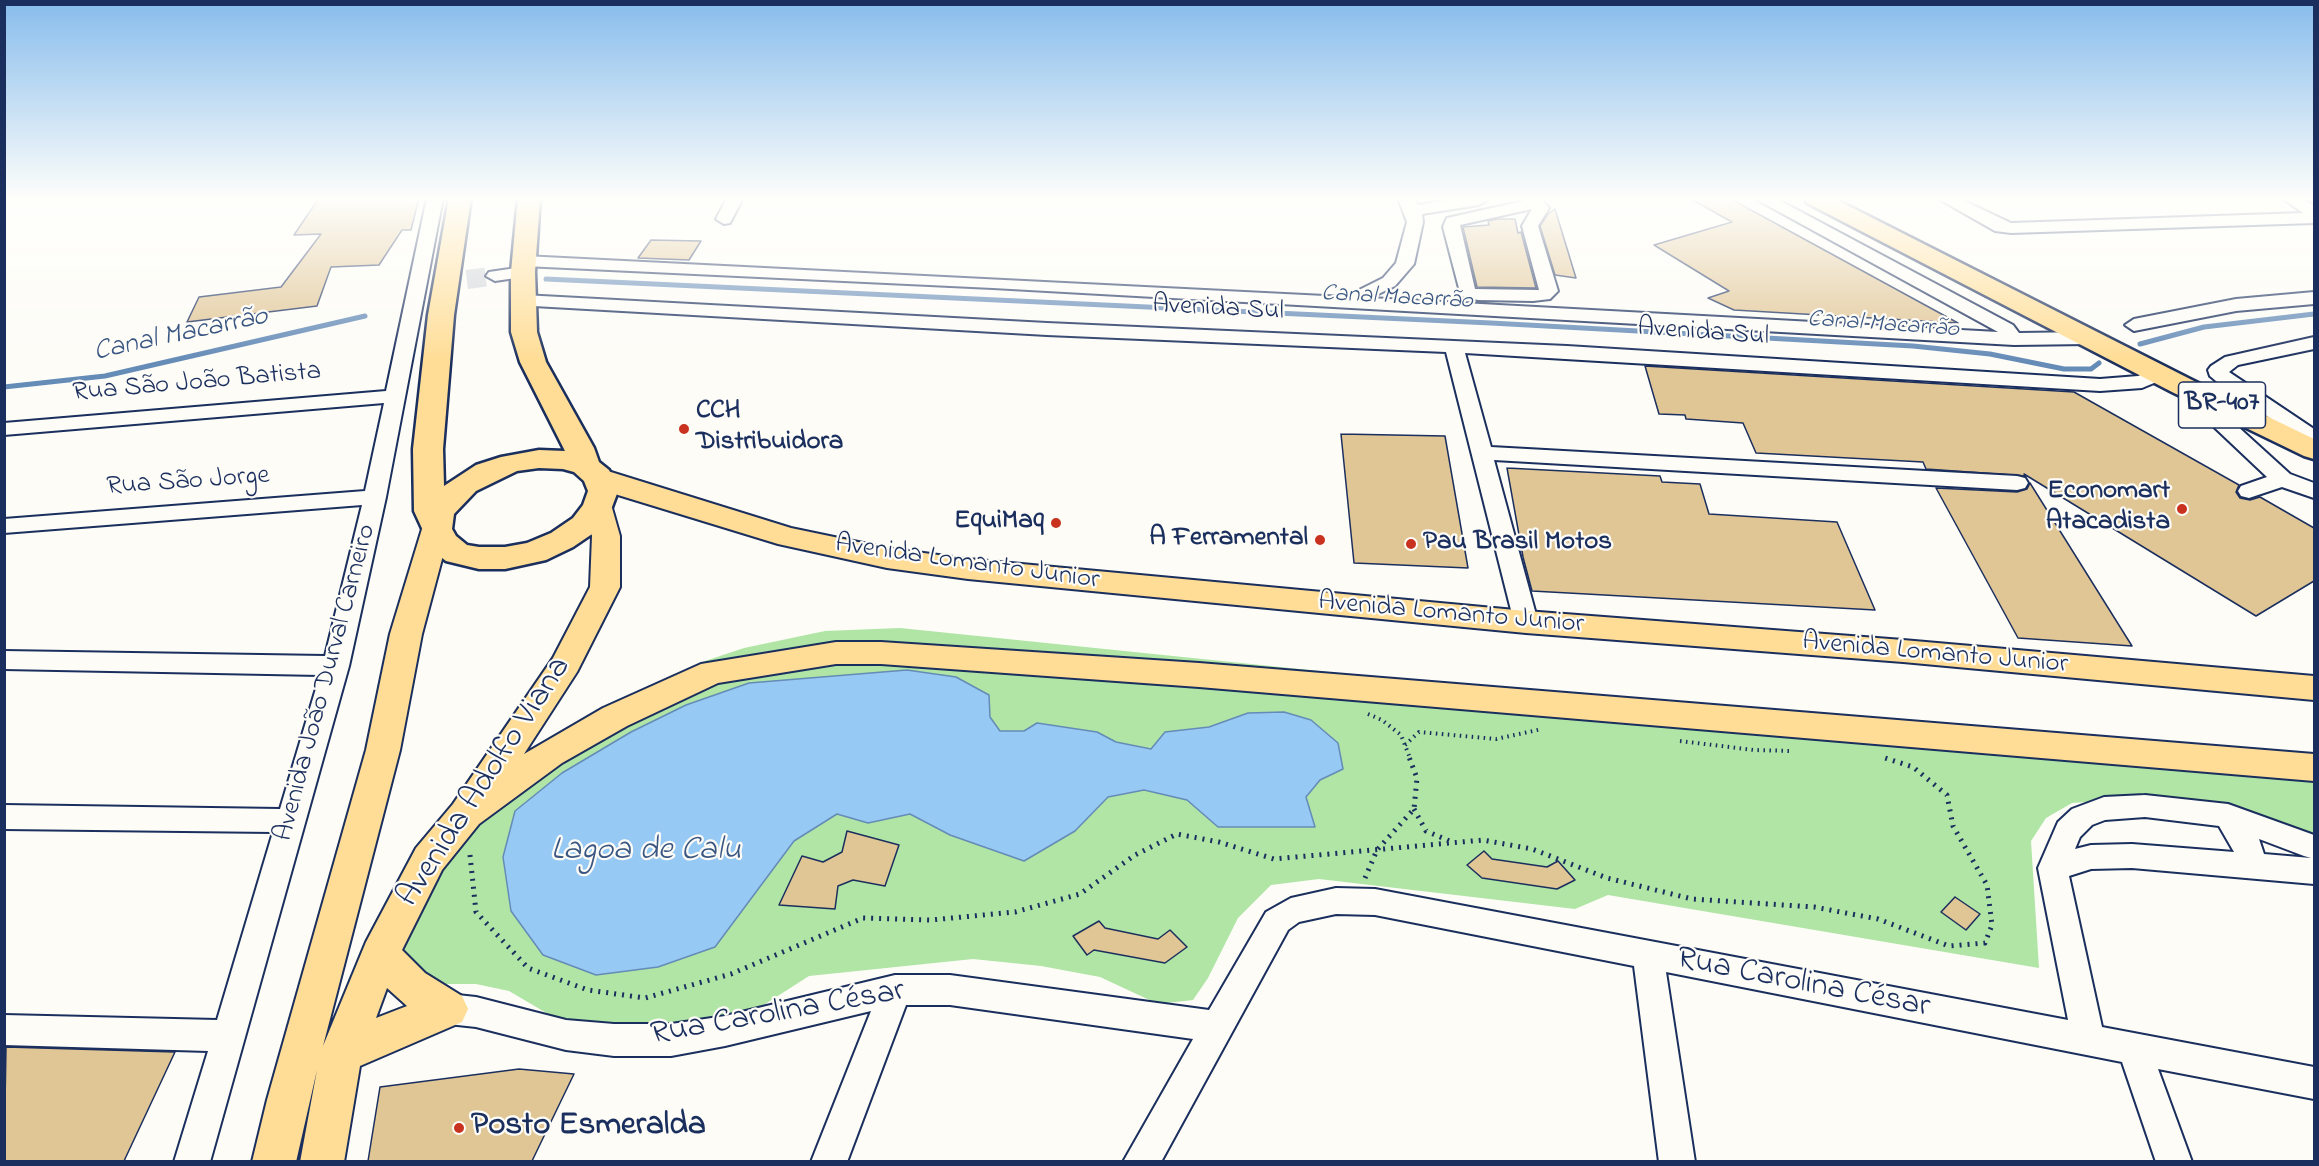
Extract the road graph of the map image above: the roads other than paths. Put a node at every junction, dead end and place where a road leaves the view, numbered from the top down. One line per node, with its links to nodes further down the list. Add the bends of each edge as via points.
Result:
1 (431, 252): 20 (street, Avenida João Durval Carneiro, via 429,284)
2 (451, 252): 32 (highway, via 428,449 429,511)
3 (525, 252): 9 (highway)
4 (1408, 252): 13 (street, via 1405,264 1389,282)
5 (1457, 252): 6 (street, via 1467,292 1533,297 1549,291)
6 (1538, 252)
7 (1863, 252): 15 (street, via 2006,329)
8 (1921, 252): 18 (highway, BR-407)
9 (524, 266): 10 (street, Avenida Sul); 12 (highway); 13 (street, Avenida Sul)
10 (495, 276)
11 (2314, 298): 14 (street, via 2236,305)
12 (523, 301): 17 (street, Avenida Sul); 27 (highway, via 524,332 533,362)
13 (1342, 301): 15 (street, Avenida Sul)
14 (2134, 326)
15 (2014, 339): 18 (street, Avenida Sul)
16 (2314, 343): 22 (street, via 2232,361 2218,370 2235,387)
17 (1454, 347): 19 (street, Avenida Sul, via 2100,385); 24 (street)
18 (2108, 348): 19 (highway, BR-407)
19 (2171, 380): 23 (highway, BR-407); 25 (street)
20 (395, 396): 21 (street, Rua São João Batista); 30 (street, Avenida João Durval Carneiro)
21 (4, 429)
22 (2314, 438)
23 (2314, 450)
24 (1482, 453): 26 (street); 33 (street)
25 (2282, 479): 28 (street); 29 (street)
26 (2017, 483)
27 (594, 484): 32 (highway, via 565,460 512,463 465,484 438,514); 32 (highway, via 584,525 535,552 479,558 458,553 443,543); 33 (main road, Avenida Lomanto Junior, via 628,489 788,537 887,558 1018,575); 41 (main road, Avenida Adolfo Viana, via 606,536 605,587 566,664)
28 (2249, 490)
29 (2314, 491)
30 (375, 497): 31 (street, Rua São Jorge); 35 (street, Avenida João Durval Carneiro)
31 (4, 526)
32 (436, 529): 58 (main road, via 406,634 383,750)
33 (1526, 622): 36 (main road, Avenida Lomanto Junior)
34 (4, 660): 35 (street)
35 (336, 666): 40 (street, Avenida João Durval Carneiro)
36 (2314, 688)
37 (2314, 768): 41 (main road, via 1187,674 836,653 712,672 615,717 550,754)
38 (2228, 816): 42 (street); 43 (street, via 2145,806 2104,809 2082,817 2068,830); 44 (street, via 2247,844)
39 (4, 817): 40 (street)
40 (293, 821): 52 (street, Avenida João Durval Carneiro)
41 (470, 830): 46 (main road, Avenida Adolfo Viana, via 429,859)
42 (2314, 847)
43 (2066, 858): 44 (street, via 2132,856); 53 (street)
44 (2252, 866): 45 (street)
45 (2314, 871)
46 (380, 954): 49 (main road, via 411,986); 55 (main road, Avenida Adolfo Viana)
47 (1648, 954): 50 (street, Rua Carolina César, via 1375,902 1314,904 1291,911 1277,921); 53 (street, Rua Carolina César); 62 (street)
48 (895, 990): 49 (street, Rua Carolina César, via 671,1040 566,1035 476,1012); 50 (street, Rua Carolina César, via 950,990); 60 (street)
49 (448, 1009): 55 (main road)
50 (1218, 1027): 61 (street)
51 (4, 1030): 52 (street)
52 (227, 1036): 57 (street, Avenida João Durval Carneiro)
53 (2089, 1041): 54 (street, Rua Carolina César)
54 (2134, 1049): 56 (street, Rua Carolina César); 63 (street)
55 (341, 1054): 59 (main road, Avenida Adolfo Viana)
56 (2314, 1083)
57 (192, 1161)
58 (274, 1161)
59 (322, 1161)
60 (829, 1161)
61 (1141, 1161)
62 (1677, 1161)
63 (2174, 1161)

